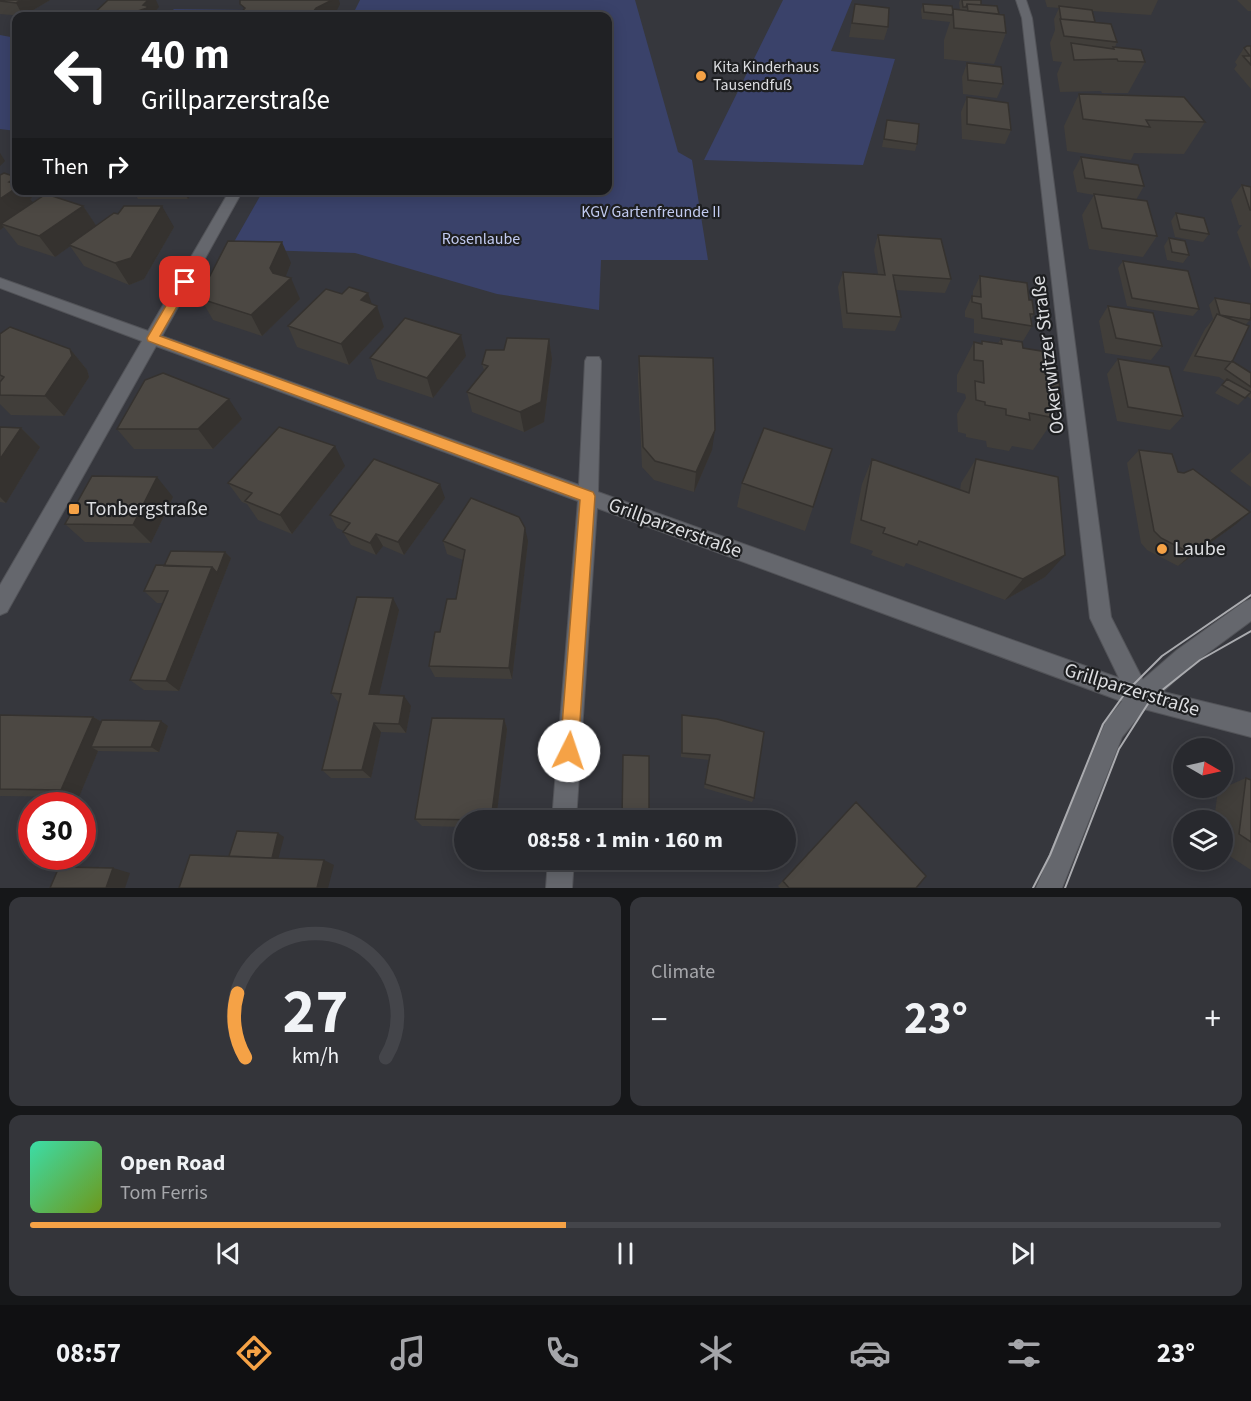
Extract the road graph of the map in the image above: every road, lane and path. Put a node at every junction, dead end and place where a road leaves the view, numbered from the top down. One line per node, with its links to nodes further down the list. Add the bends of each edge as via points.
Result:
1 (1022, 0): 9 (street, Ockerwitzer Straße, via 1028,18 1101,618)
2 (234, 195): 4 (street)
3 (0, 283): 4 (street, Grillparzerstraße)
4 (153, 338): 6 (street, Grillparzerstraße); 7 (street)
5 (593, 361): 6 (street)
6 (588, 496): 9 (street, Grillparzerstraße); 11 (street)
7 (0, 604)
8 (1251, 609): 9 (street, via 1185,657)
9 (1140, 697): 10 (street, Grillparzerstraße); 14 (street, via 1114,729)
10 (1251, 725)
11 (565, 810)
12 (560, 870): 13 (street)
13 (559, 888)
14 (1049, 888)

